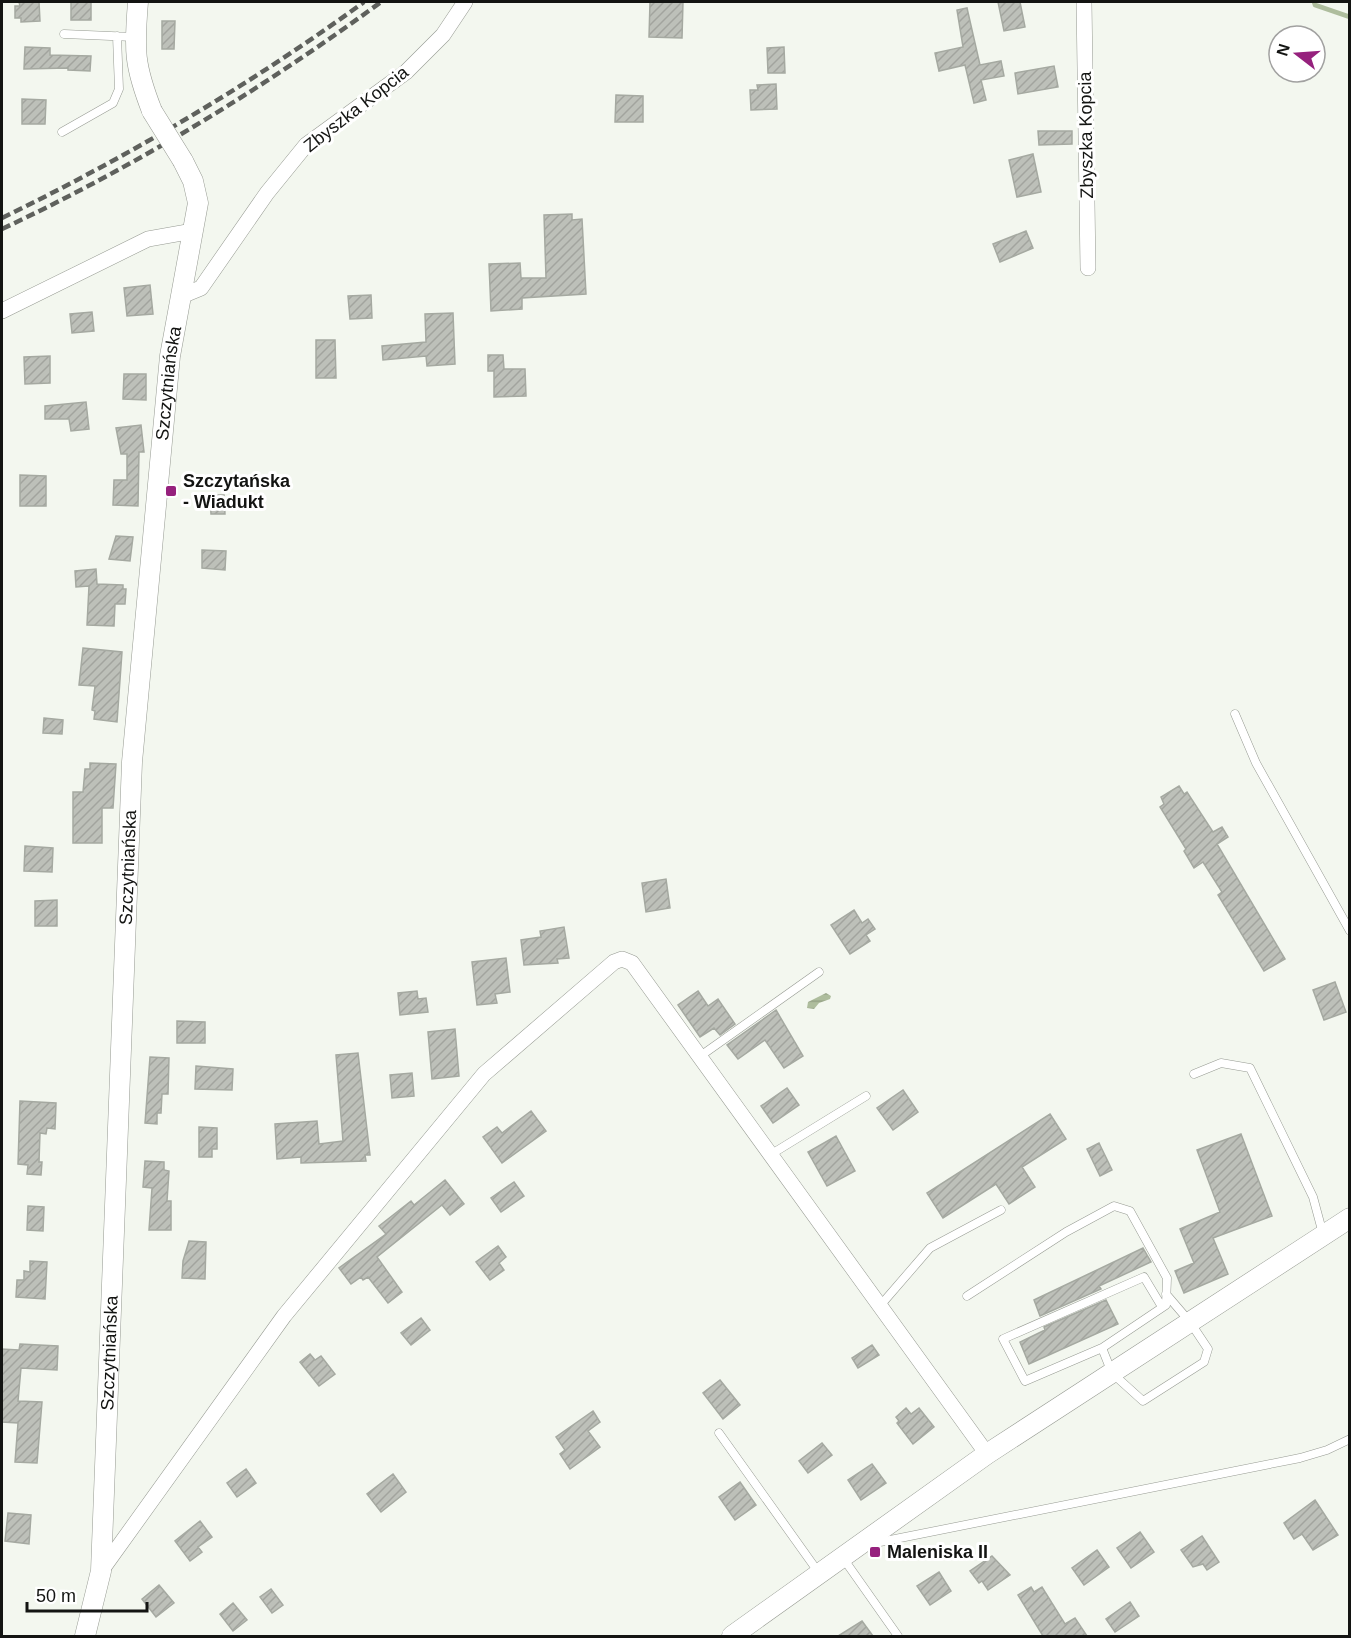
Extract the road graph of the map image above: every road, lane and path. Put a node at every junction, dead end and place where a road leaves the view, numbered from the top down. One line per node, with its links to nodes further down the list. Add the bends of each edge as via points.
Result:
1 (465, 2): 9 (street, Zbyszka Kopcia, via 443,35 406,72 306,145 201,288)
2 (1084, 2): 8 (street, Zbyszka Kopcia)
3 (137, 7): 5 (street, Szczytniańska)
4 (64, 34): 5 (lane)
5 (126, 37): 6 (lane, via 113,103); 7 (street, Szczytniańska, bridge, via 152,111 193,181 198,203)
6 (62, 132)
7 (193, 231): 9 (street, Szczytniańska); 10 (street, via 148,239)
8 (1088, 268)
9 (179, 297): 32 (street, Szczytniańska, via 170,356 132,762)
10 (2, 311)
11 (1235, 714): 12 (lane, via 1256,764)
12 (1350, 932)
13 (819, 972): 14 (lane)
14 (699, 1057): 17 (street); 32 (street, via 632,963 622,959 614,962 484,1074 284,1316)
15 (1194, 1074): 20 (lane, via 1221,1063 1250,1068 1312,1197)
16 (866, 1096): 17 (lane)
17 (770, 1155): 23 (street)
18 (1001, 1210): 23 (lane, via 930,1248)
19 (1350, 1218): 20 (street)
20 (1323, 1235): 25 (street)
21 (1166, 1294): 22 (lane, via 1167,1278 1130,1211 1114,1206); 24 (lane, via 1166,1305); 25 (lane)
22 (967, 1296)
23 (879, 1307): 30 (street)
24 (1162, 1307): 26 (lane); 26 (lane, via 1144,1277 1003,1339 1025,1381)
25 (1190, 1322): 27 (street); 27 (lane, via 1208,1349 1204,1362 1143,1401)
26 (1102, 1348): 27 (lane)
27 (1112, 1373): 30 (street)
28 (719, 1433): 33 (lane)
29 (1350, 1438): 31 (lane, via 1300,1458)
30 (987, 1454): 31 (street)
31 (850, 1552): 33 (street); 36 (lane)
32 (101, 1570): 34 (street, Szczytniańska)
33 (819, 1574): 35 (street)
34 (85, 1636)
35 (732, 1636)
36 (898, 1636)

